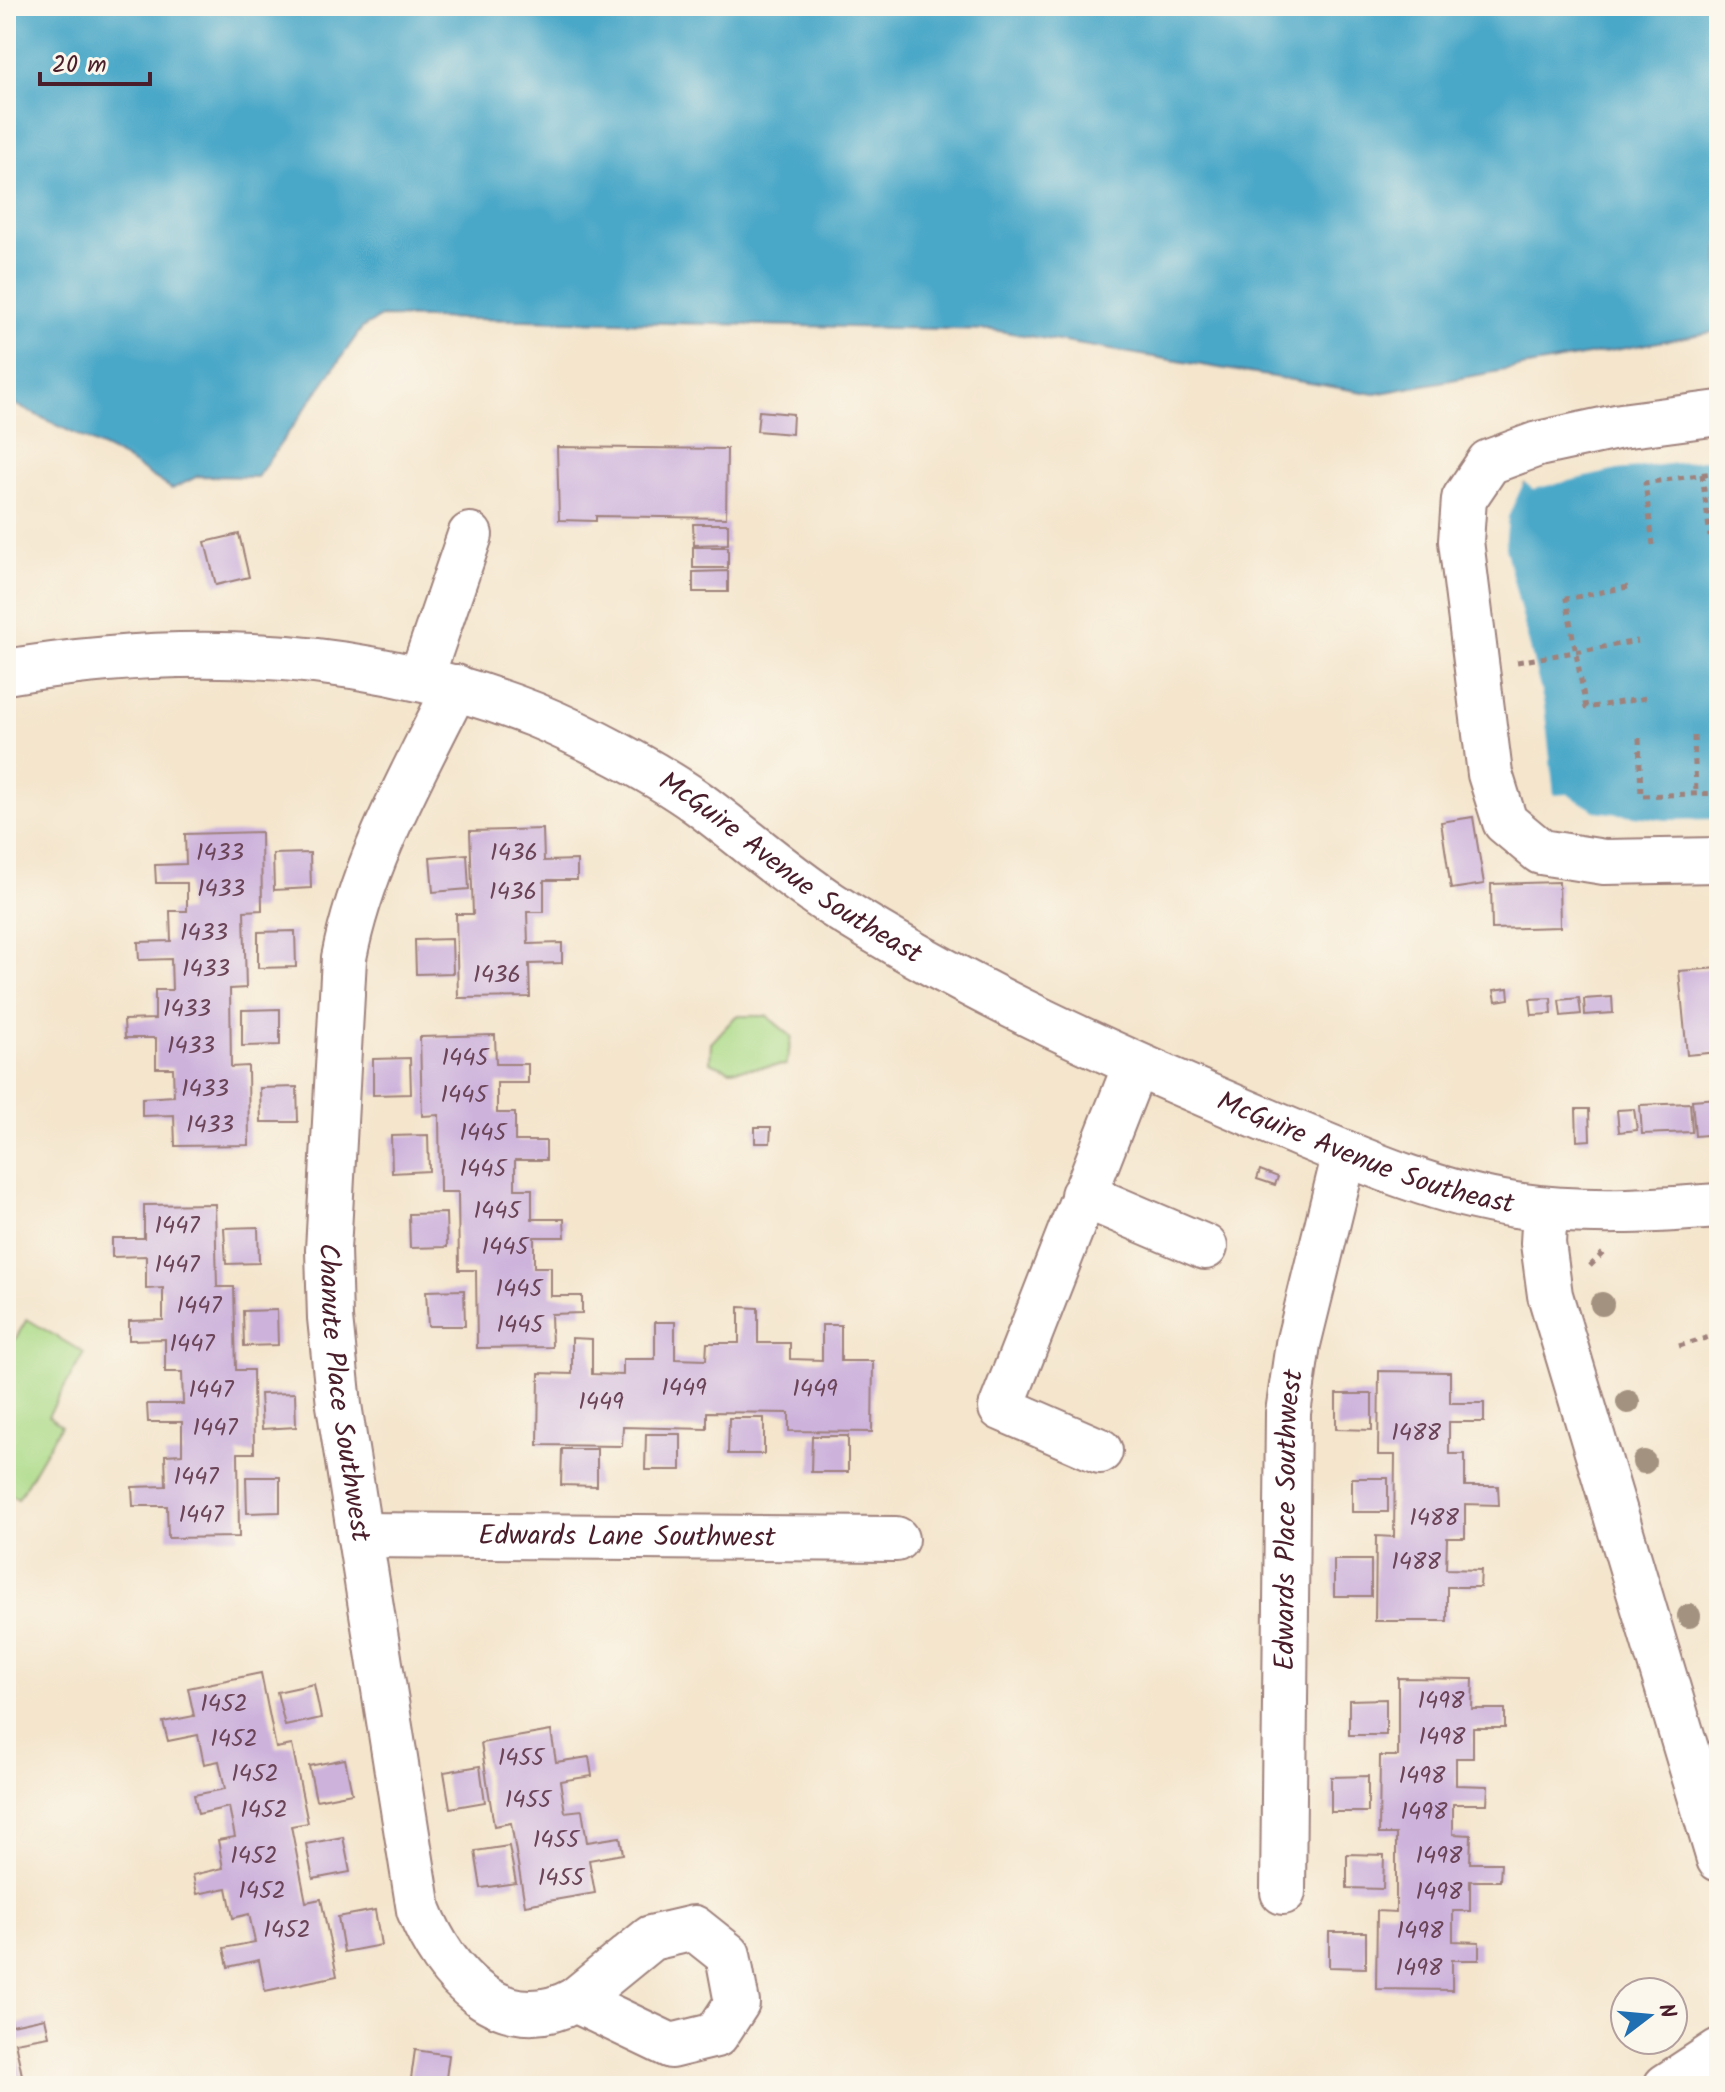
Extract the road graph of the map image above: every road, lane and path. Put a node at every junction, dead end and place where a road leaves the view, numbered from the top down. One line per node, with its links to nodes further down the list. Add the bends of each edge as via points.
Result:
1 (1719, 413): 18 (street, via 1621,426 1489,462 1464,499 1461,541 1490,774 1505,822 1541,852 1604,862)
2 (1719, 472): 3 (path)
3 (1702, 474): 5 (path); 6 (path, via 1645,483)
4 (470, 535): 12 (street, Chanute Place Southwest)
5 (1710, 537)
6 (1653, 545)
7 (1628, 587): 9 (path, via 1566,599)
8 (1638, 641): 9 (path)
9 (1576, 652): 10 (path); 13 (path, via 1586,708)
10 (1515, 662)
11 (6, 672): 12 (street, McGuire Avenue Southeast, via 110,657 193,653 355,664)
12 (439, 683): 19 (street, McGuire Avenue Southeast, via 538,717 611,753 694,801 798,881 901,948 1001,1003); 28 (street, Chanute Place Southwest, via 364,881 344,958 329,1291)
13 (1646, 698)
14 (1694, 736): 17 (path)
15 (1639, 738): 17 (path, via 1641,796)
16 (1719, 793): 17 (path)
17 (1696, 794)
18 (1719, 860)
19 (1135, 1066): 20 (street, McGuire Avenue Southeast); 21 (street)
20 (1345, 1153): 23 (street, McGuire Avenue Southeast, via 1421,1183); 31 (street, Edwards Place Southwest, via 1298,1344 1288,1413)
21 (1083, 1195): 24 (street); 27 (street, via 1001,1408)
22 (1719, 1206): 23 (street, McGuire Avenue Southeast)
23 (1545, 1209): 30 (street, McGuire Avenue Southeast, via 1550,1295)
24 (1205, 1247)
25 (1719, 1334): 26 (path)
26 (1679, 1346)
27 (1100, 1451)
28 (359, 1535): 29 (street, Edwards Lane Southwest); 32 (street, Chanute Place Southwest, via 415,1896 424,1924 456,1974 493,2002 528,2013 556,2010)
29 (896, 1539)
30 (1719, 1859)
31 (1283, 1892)
32 (575, 2000)
33 (1719, 2051): 34 (street)
34 (1666, 2086)

